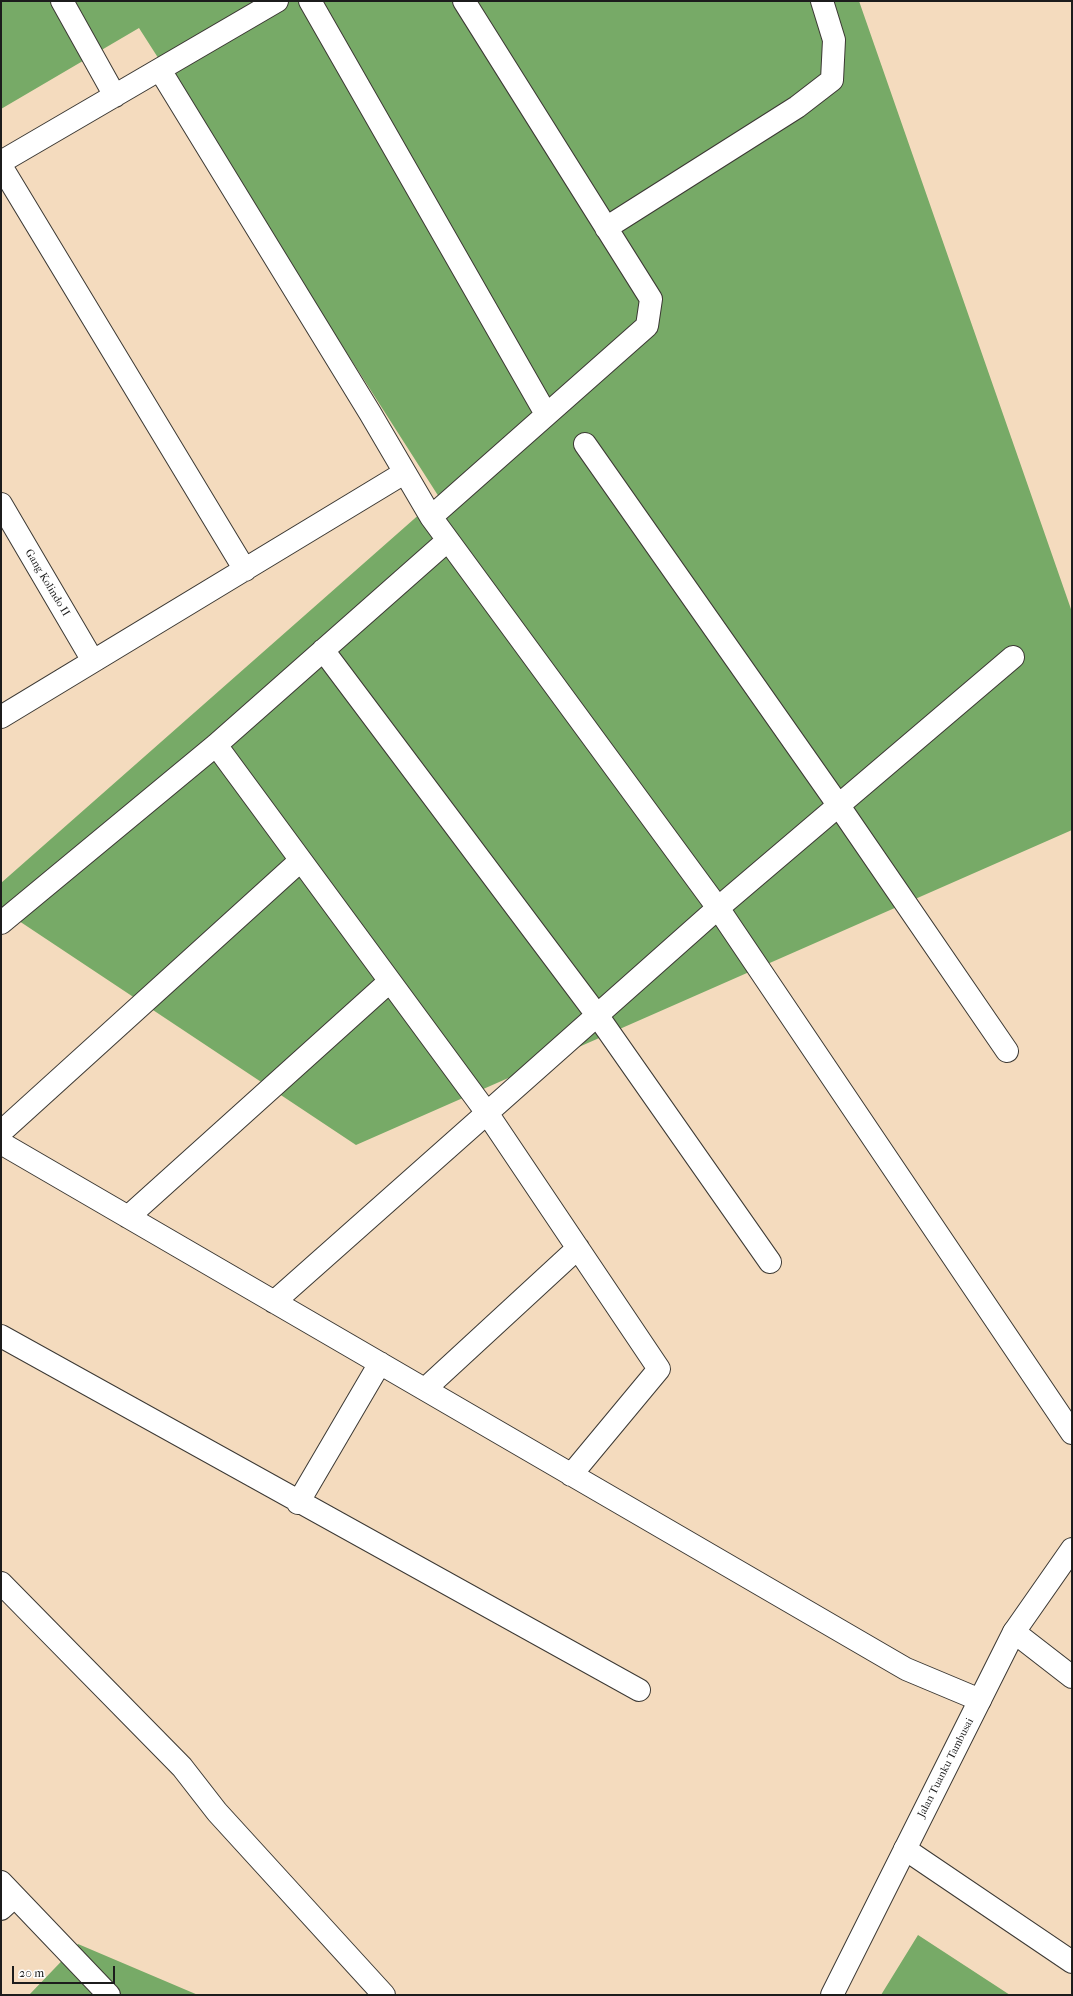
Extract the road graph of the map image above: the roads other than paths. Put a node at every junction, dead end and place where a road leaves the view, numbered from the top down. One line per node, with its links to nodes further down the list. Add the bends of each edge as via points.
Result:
1 (62, 1): 8 (street)
2 (277, 1): 6 (street)
3 (310, 1): 12 (street)
4 (464, 1): 11 (street)
5 (822, 1): 11 (street, via 834,40 832,80 796,107)
6 (249, 8): 7 (street)
7 (160, 70): 8 (street); 14 (street)
8 (115, 96): 9 (street)
9 (1, 162)
10 (1, 166): 18 (street)
11 (606, 228): 12 (street, via 650,299 646,326)
12 (546, 414): 16 (street)
13 (585, 444): 24 (street)
14 (404, 473): 16 (street); 18 (street)
15 (1, 504): 21 (street, Gang Kolindo II)
16 (431, 517): 17 (street)
17 (448, 541): 19 (street); 26 (street)
18 (245, 570): 21 (street)
19 (323, 650): 23 (street); 29 (street)
20 (1014, 657): 24 (street)
21 (93, 661): 22 (street)
22 (1, 717)
23 (216, 745): 25 (street); 27 (street)
24 (839, 806): 26 (street); 30 (street)
25 (300, 861): 28 (street); 32 (street)
26 (718, 908): 29 (street); 41 (street)
27 (1, 923)
28 (389, 982): 31 (street); 34 (street)
29 (597, 1015): 31 (street); 36 (street)
30 (1007, 1051)
31 (487, 1113): 35 (street); 37 (street)
32 (1, 1132)
33 (1, 1143): 34 (street)
34 (128, 1217): 37 (street)
35 (578, 1248): 40 (street); 42 (street, via 659,1369)
36 (770, 1262)
37 (274, 1302): 39 (street)
38 (1, 1336): 43 (street)
39 (380, 1364): 40 (street); 43 (street)
40 (425, 1389): 42 (street)
41 (1072, 1433)
42 (571, 1475): 49 (street, via 906,1669)
43 (298, 1502): 48 (street)
44 (1072, 1549): 46 (street, Jalan Tuanku Tambusai)
45 (1, 1583): 54 (street, via 182,1767 217,1812)
46 (1014, 1632): 47 (street); 49 (street, Jalan Tuanku Tambusai)
47 (1072, 1676)
48 (640, 1690)
49 (980, 1700): 50 (street, Jalan Tuanku Tambusai)
50 (905, 1849): 52 (street); 55 (street, Jalan Tuanku Tambusai)
51 (5, 1896): 53 (street)
52 (1072, 1962)
53 (109, 1995)
54 (384, 1995)
55 (832, 1995)

